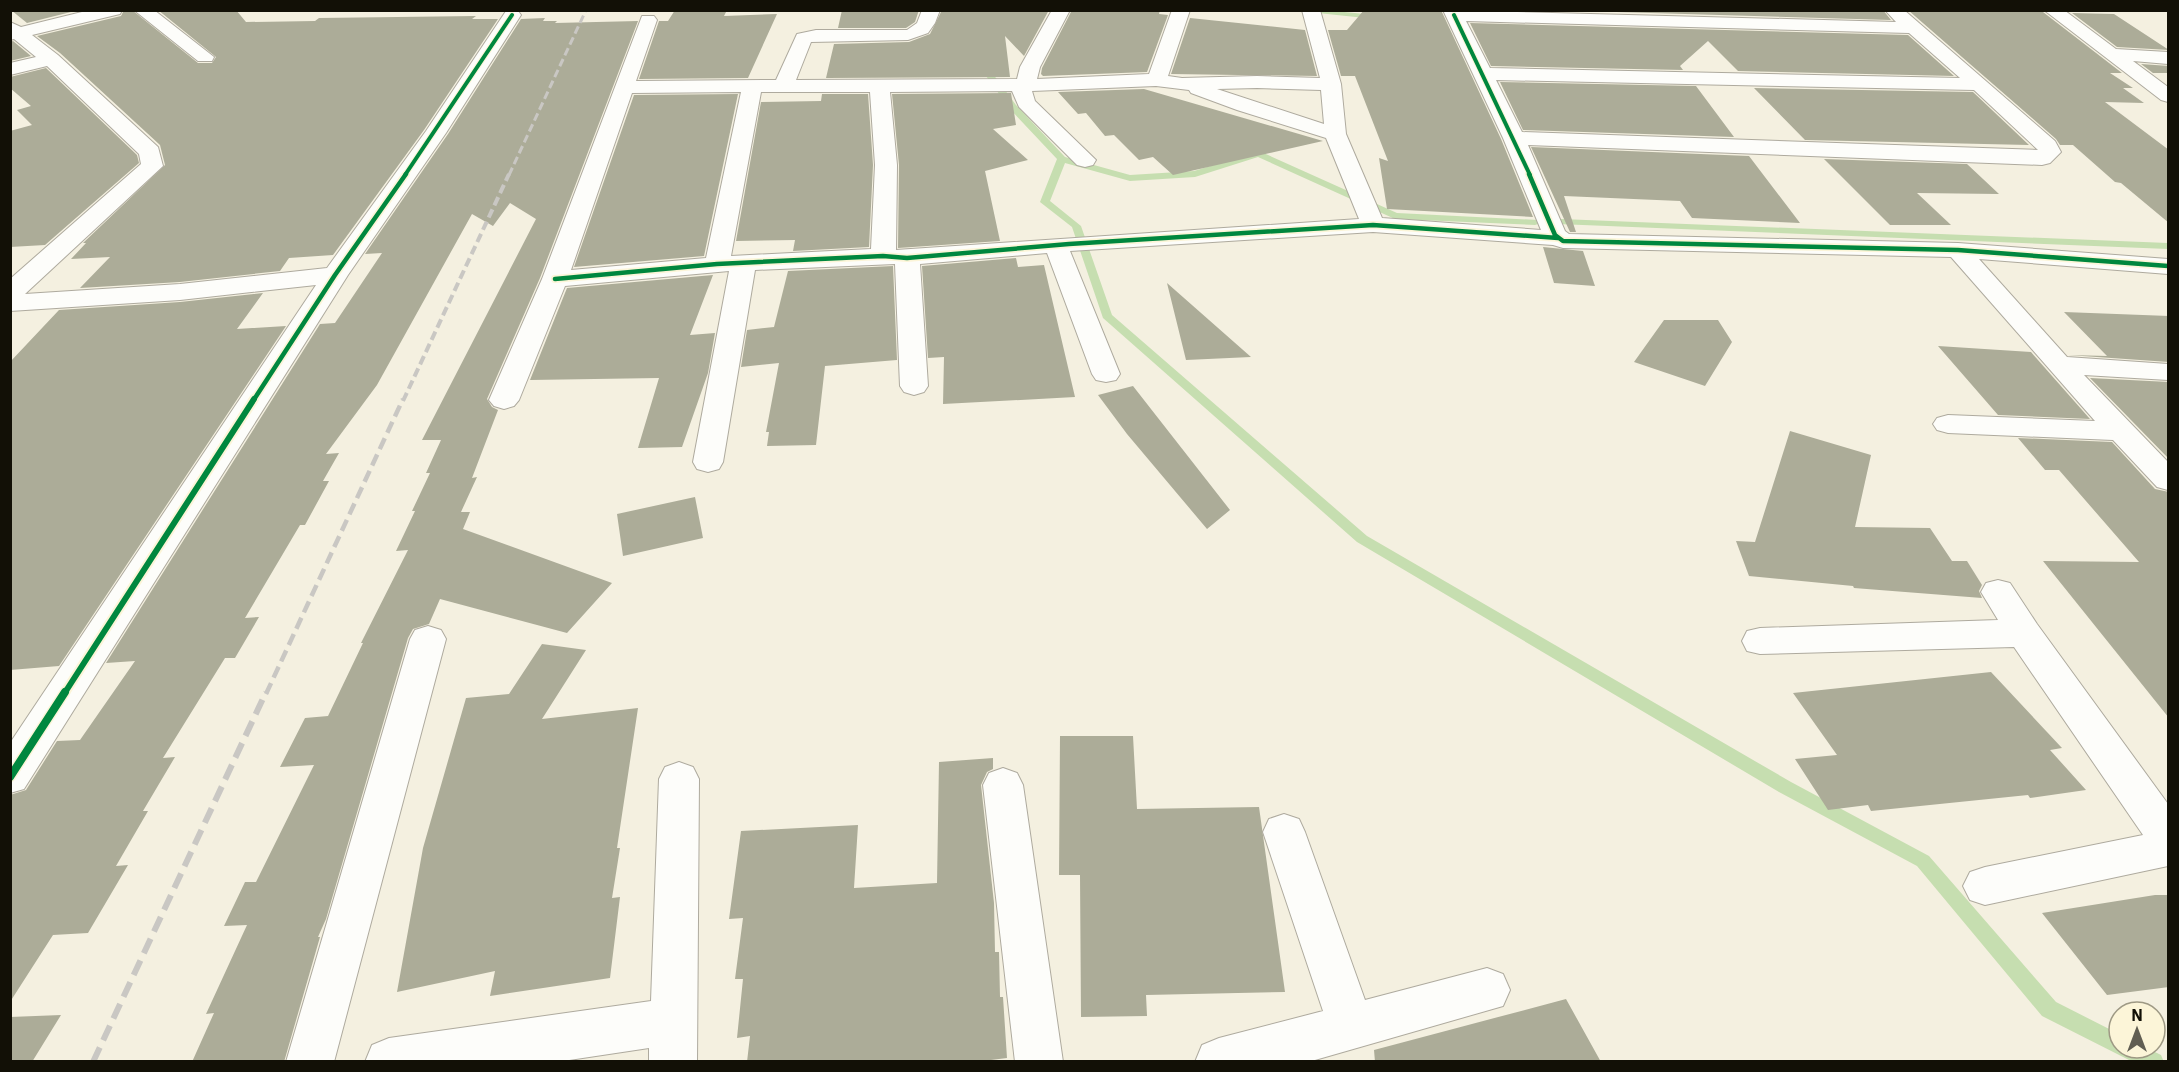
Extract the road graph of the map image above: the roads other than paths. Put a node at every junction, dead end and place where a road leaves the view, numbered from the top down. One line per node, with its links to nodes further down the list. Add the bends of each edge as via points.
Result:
1 (114, 10): 13 (street)
2 (142, 10): 15 (street)
3 (1061, 10): 21 (street)
4 (1181, 10): 20 (street)
5 (1893, 10): 12 (street)
6 (2052, 10): 14 (street)
7 (1452, 13): 12 (street); 19 (street)
8 (1312, 14): 23 (street)
9 (512, 15): 40 (street)
10 (648, 20): 26 (street)
11 (926, 23): 28 (street, via 909,35 804,38)
12 (1910, 28): 24 (street)
13 (13, 32): 17 (street)
14 (2111, 54): 16 (street); 29 (street)
15 (205, 57)
16 (2169, 58)
17 (51, 59): 18 (street); 42 (street, via 150,152 152,166)
18 (10, 69)
19 (1484, 74): 24 (street); 31 (street)
20 (1156, 81): 21 (street); 22 (street)
21 (1018, 84): 25 (street); 32 (street, via 1026,102)
22 (1182, 84): 23 (street); 30 (street)
23 (1330, 84): 30 (street)
24 (1979, 84): 31 (street, via 2050,152 2042,158)
25 (880, 86): 28 (street); 37 (street)
26 (623, 87): 27 (street); 41 (street)
27 (752, 87): 28 (street); 38 (street)
28 (783, 87)
29 (2169, 96)
30 (1335, 134): 33 (street)
31 (1514, 138): 34 (street)
32 (1085, 160)
33 (1367, 210): 34 (street); 35 (street)
34 (1558, 238): 36 (street, via 1572,242)
35 (1062, 245): 37 (street); 45 (street)
36 (1958, 250): 39 (street); 43 (street)
37 (895, 257): 38 (street); 46 (street)
38 (730, 264): 41 (street); 50 (street)
39 (2169, 266)
40 (335, 275): 42 (street, via 180,292); 56 (street)
41 (555, 279): 47 (street)
42 (12, 291)
43 (2059, 365): 44 (street); 49 (street)
44 (2169, 372)
45 (1106, 374)
46 (914, 386)
47 (504, 400)
48 (1948, 424): 49 (street)
49 (2122, 431): 51 (street)
50 (708, 462)
51 (2169, 480)
52 (1998, 592): 53 (street)
53 (2024, 633): 55 (street); 60 (street)
54 (428, 639): 66 (street)
55 (1760, 641)
56 (10, 777)
57 (679, 779): 65 (street)
58 (1003, 785): 68 (street)
59 (1284, 832): 64 (street)
60 (2169, 836)
61 (2169, 848): 62 (street)
62 (1984, 886)
63 (1487, 990): 64 (street)
64 (1351, 1025): 69 (street)
65 (674, 1041): 67 (street)
66 (310, 1062)
67 (389, 1062)
68 (1039, 1062)
69 (1219, 1062)

